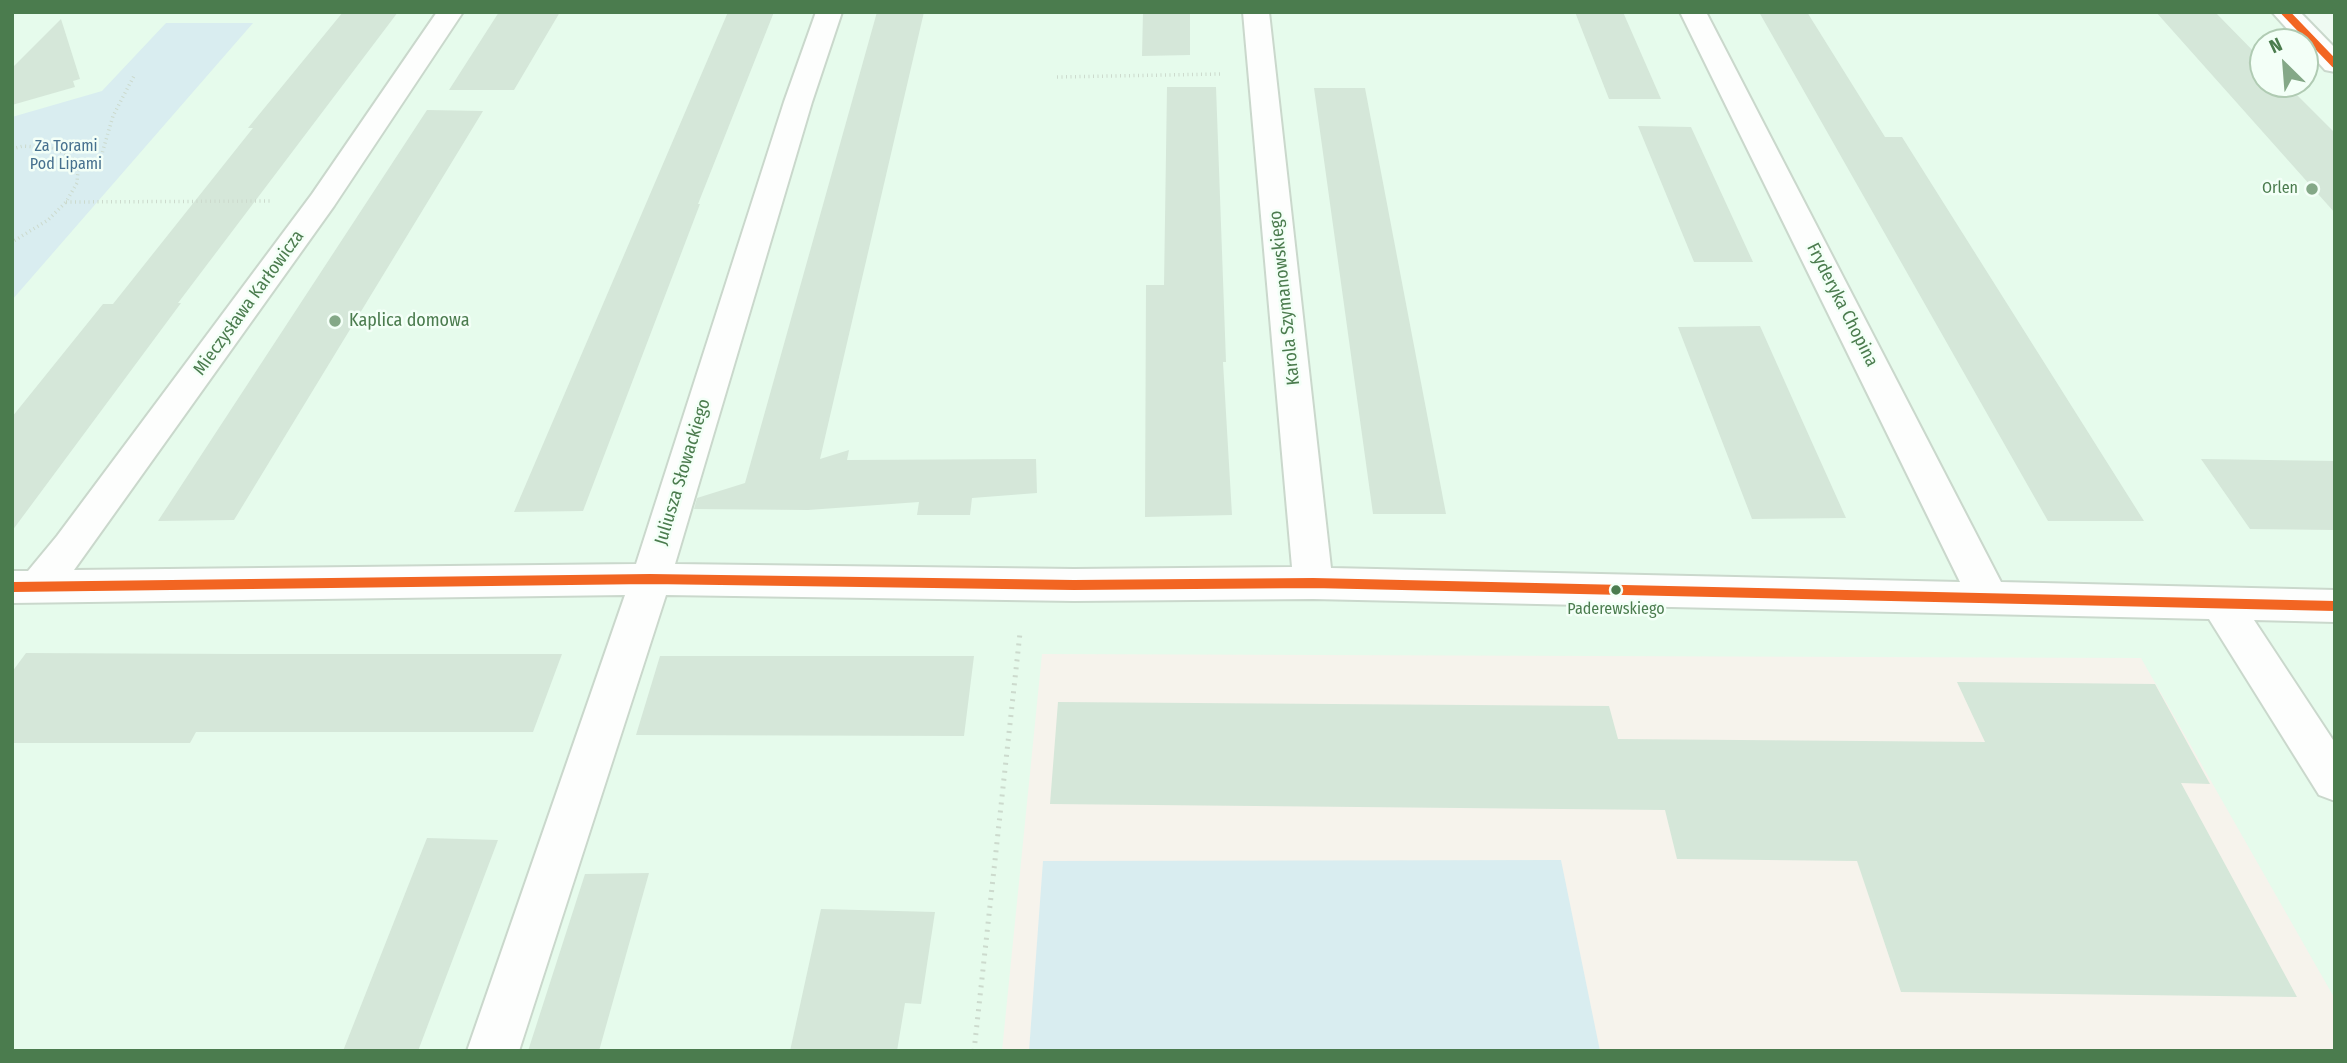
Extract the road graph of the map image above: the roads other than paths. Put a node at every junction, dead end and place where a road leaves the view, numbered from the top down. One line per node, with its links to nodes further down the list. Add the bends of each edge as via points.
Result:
1 (450, 12): 9 (street, Mieczysława Karłowicza, via 323,201 71,547)
2 (829, 12): 7 (street, Juliusza Słowackiego)
3 (1256, 12): 8 (street, Karola Szymanowskiego)
4 (1693, 12): 10 (street, Fryderyka Chopina)
5 (2285, 12): 6 (street)
6 (2335, 64)
7 (650, 579): 8 (street); 9 (street); 14 (street, Juliusza Słowackiego)
8 (1314, 583): 10 (street)
9 (25, 587)
10 (1989, 599): 11 (street)
11 (2221, 604): 12 (street); 13 (street)
12 (2335, 606)
13 (2335, 782)
14 (493, 1051)

